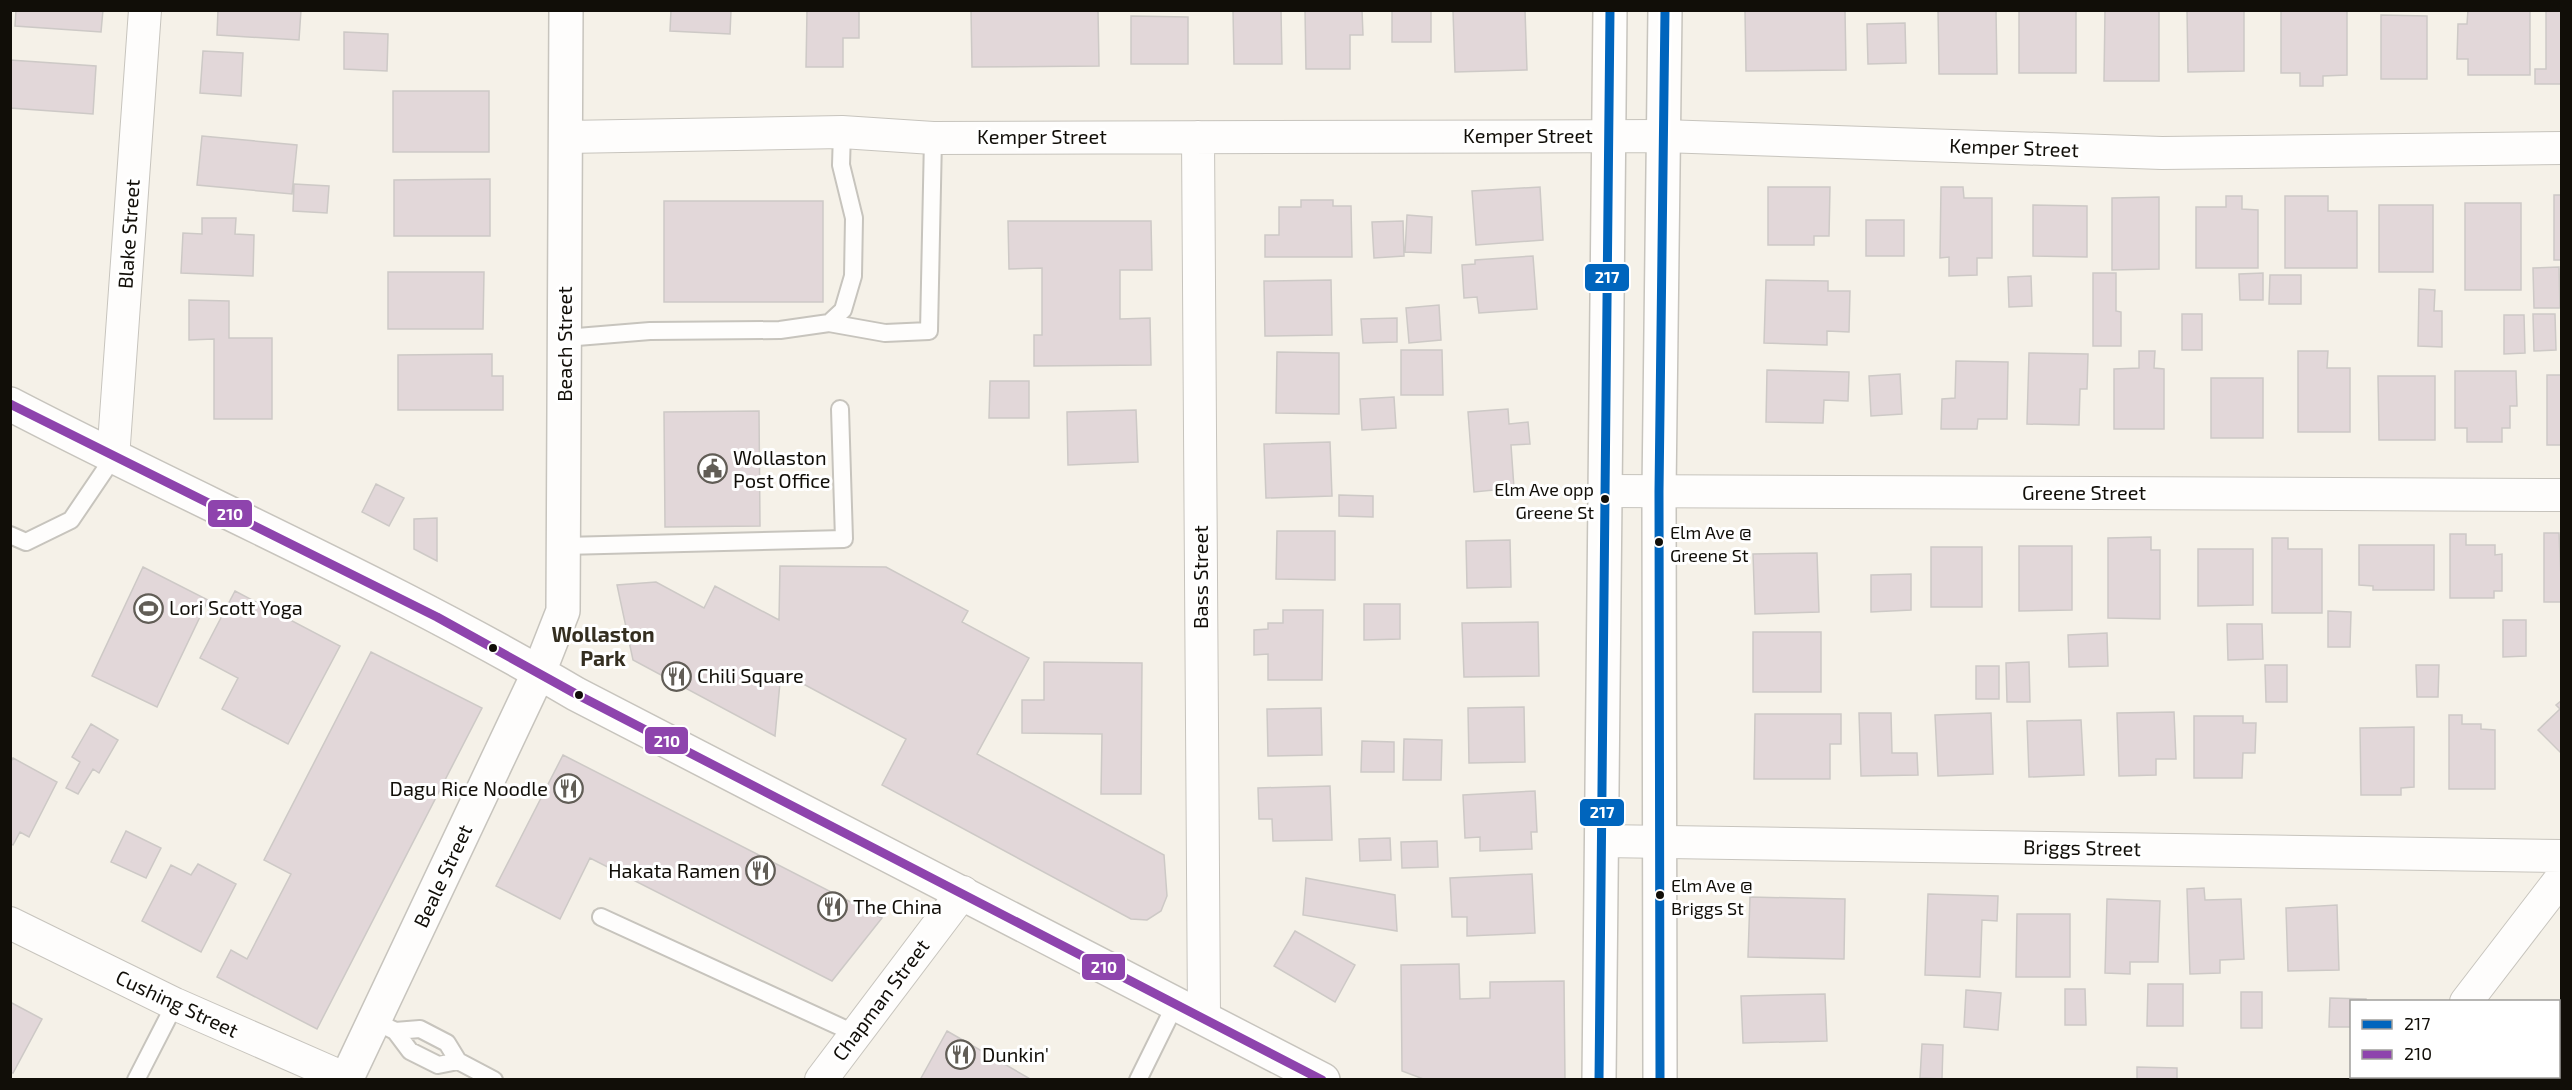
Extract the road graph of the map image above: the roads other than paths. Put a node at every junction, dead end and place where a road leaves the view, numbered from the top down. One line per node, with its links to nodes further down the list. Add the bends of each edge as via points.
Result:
1 (146, 10): 16 (street, Blake Street)
2 (566, 10): 8 (street, Beach Street)
3 (1610, 10): 6 (street)
4 (1665, 10): 7 (street)
5 (842, 132): 8 (street, Kemper Street); 10 (street, Kemper Street); 12 (lane, via 841,165 854,218 853,276 843,310)
6 (1609, 136): 7 (street, Kemper Street); 9 (street, Kemper Street); 17 (street)
7 (1664, 136): 11 (street, Kemper Street, via 2162,153); 18 (street)
8 (566, 137): 13 (street, Beach Street)
9 (1198, 137): 10 (street, Kemper Street); 32 (street, Bass Street)
10 (933, 138): 12 (lane, via 929,331 885,333)
11 (2562, 148)
12 (829, 323): 13 (lane, via 780,330 650,331)
13 (565, 338): 21 (street, Beach Street)
14 (10, 404): 16 (street)
15 (840, 409): 21 (lane, via 844,539)
16 (113, 458): 20 (lane, via 71,520 26,542); 22 (street, via 473,634)
17 (1606, 491): 18 (street, Greene Street); 23 (street)
18 (1659, 492): 19 (street, Greene Street); 24 (street)
19 (2562, 495)
20 (10, 535)
21 (564, 546): 22 (street, Beach Street, via 564,610)
22 (539, 672): 27 (street); 33 (street, Beale Street)
23 (1603, 841): 24 (street, Briggs Street); 42 (street)
24 (1660, 841): 25 (street, Briggs Street); 43 (street)
25 (2562, 856)
26 (2562, 877): 30 (street)
27 (963, 892): 32 (street); 34 (street, Chapman Street)
28 (602, 917): 34 (lane)
29 (10, 923): 31 (street, Cushing Street)
30 (2468, 1000)
31 (175, 1005): 36 (street, Cushing Street); 37 (lane)
32 (1190, 1010): 40 (lane); 41 (street)
33 (385, 1026): 35 (lane, via 420,1029 447,1043); 35 (lane, via 410,1051 438,1065); 36 (street, Beale Street)
34 (856, 1034): 39 (street, Chapman Street)
35 (458, 1061): 38 (lane)
36 (346, 1079)
37 (136, 1080)
38 (494, 1080)
39 (821, 1080)
40 (1138, 1080)
41 (1323, 1080)
42 (1599, 1080)
43 (1660, 1080)

